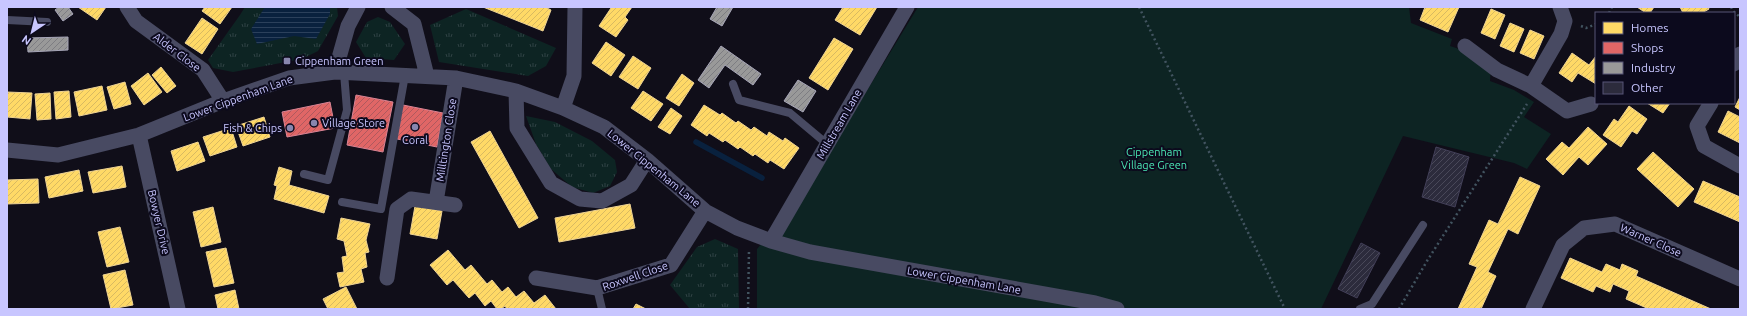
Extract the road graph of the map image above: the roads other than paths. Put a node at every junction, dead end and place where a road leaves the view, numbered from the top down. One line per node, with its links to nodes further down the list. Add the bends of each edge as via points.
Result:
1 (127, 7): 17 (street, Alder Close, via 136,21 203,70)
2 (358, 7): 10 (street, via 348,26)
3 (392, 7): 12 (street, via 414,24)
4 (575, 7): 20 (street, via 574,76)
5 (907, 7): 22 (street, Millstream Lane)
6 (1560, 7): 15 (street, via 1565,21 1561,34)
7 (7, 20): 8 (lane)
8 (47, 22)
9 (1465, 46): 15 (street, via 1497,70)
10 (340, 72): 11 (street, Lower Cippenham Lane); 17 (street, Lower Cippenham Lane, via 289,78); 26 (lane, via 347,110 328,180)
11 (405, 75): 12 (street, Lower Cippenham Lane); 27 (lane, via 381,209)
12 (427, 76): 13 (street, Lower Cippenham Lane)
13 (456, 78): 16 (street, Lower Cippenham Lane); 28 (street, Milltington Close)
14 (733, 84): 22 (lane, via 739,100 790,113)
15 (1534, 88): 18 (street, via 1567,111)
16 (516, 91): 20 (street, Lower Cippenham Lane); 24 (street, via 517,128 551,183 580,199 602,201 630,185)
17 (223, 100): 21 (street, Lower Cippenham Lane)
18 (1591, 104)
19 (1710, 104): 25 (street, via 1697,126 1704,146)
20 (563, 108): 24 (street, Lower Cippenham Lane, via 604,127)
21 (140, 135): 23 (street, Lower Cippenham Lane, via 58,155); 37 (street, Bowyer Drive)
22 (827, 144): 32 (street, Millstream Lane)
23 (7, 150)
24 (647, 160): 30 (street, Lower Cippenham Lane)
25 (1740, 166)
26 (304, 174)
27 (342, 202)
28 (436, 202): 29 (street); 33 (street, via 411,199 397,209)
29 (455, 205)
30 (705, 211): 32 (street, Lower Cippenham Lane, via 736,228); 36 (street, Roxwell Close, via 671,265)
31 (1423, 225): 40 (lane, via 1372,304)
32 (771, 241): 39 (street, Lower Cippenham Lane, via 810,252)
33 (387, 278)
34 (536, 278): 36 (street, Roxwell Close)
35 (1740, 279): 41 (street, Warner Close, via 1615,224 1584,228 1563,245)
36 (597, 288): 38 (lane)
37 (178, 309)
38 (602, 309)
39 (1117, 309)
40 (1360, 309)
41 (1532, 309)

